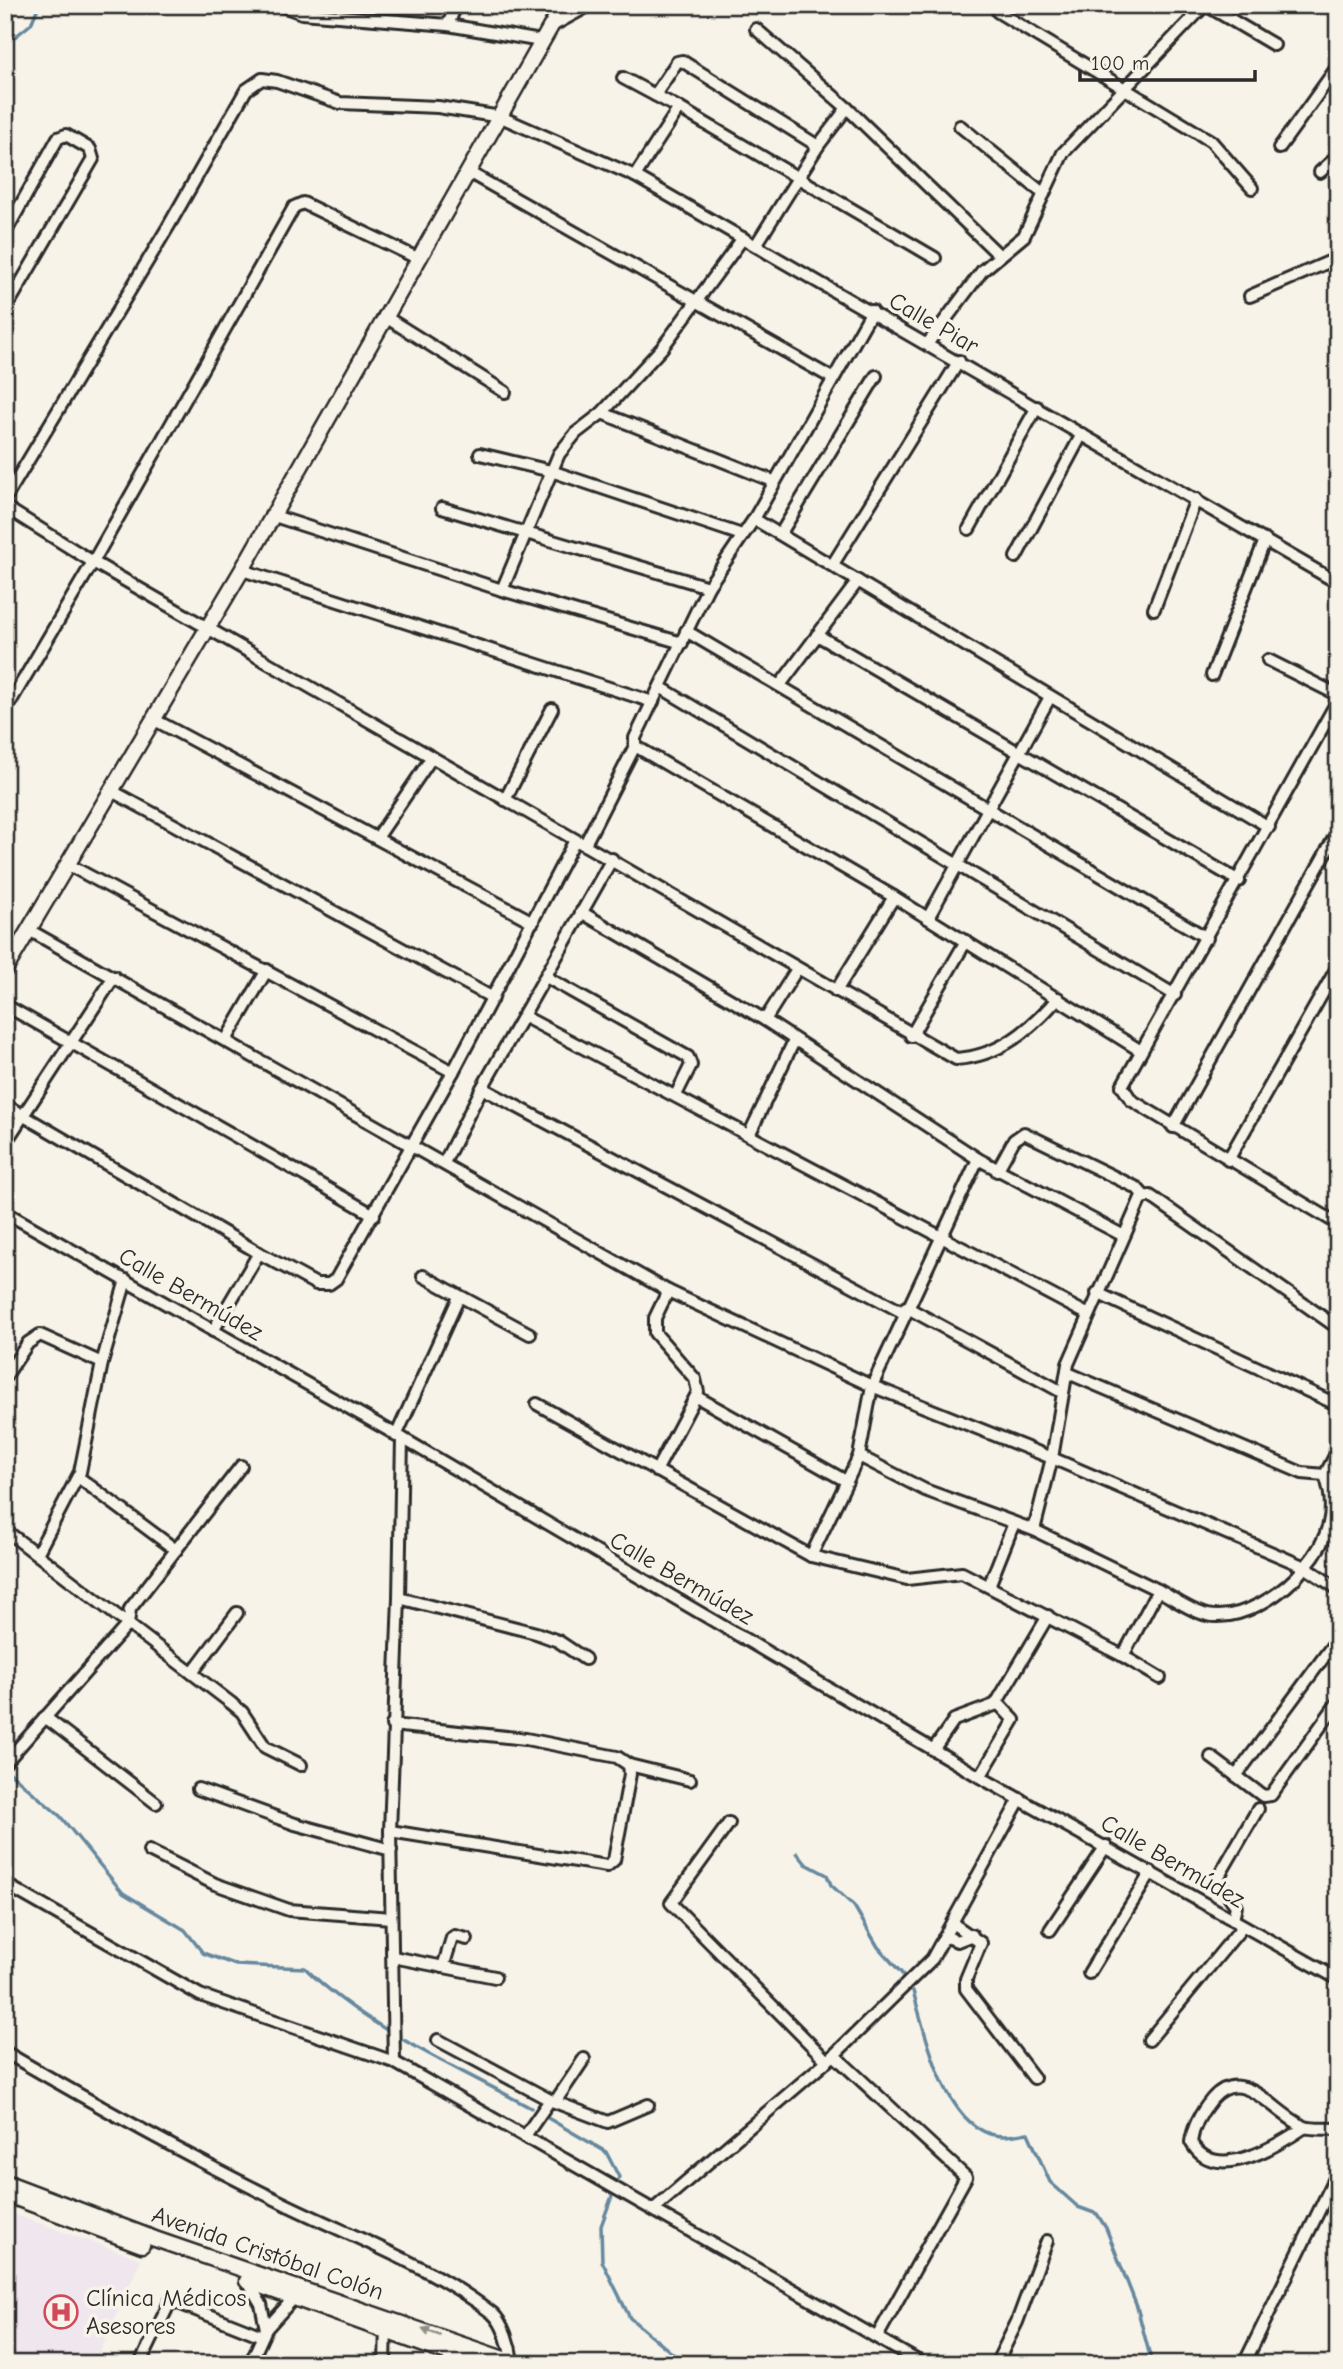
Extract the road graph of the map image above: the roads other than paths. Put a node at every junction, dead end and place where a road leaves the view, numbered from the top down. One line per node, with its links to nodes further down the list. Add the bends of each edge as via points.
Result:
1 (279, 5): 6 (street, via 302,13)
2 (456, 5): 8 (street)
3 (562, 5): 9 (street)
4 (590, 5): 9 (street)
5 (1205, 5): 12 (street); 15 (street)
6 (353, 11): 8 (street)
7 (998, 12): 15 (street)
8 (448, 24): 11 (street)
9 (549, 28): 11 (street)
10 (756, 29): 18 (street)
11 (541, 41): 19 (street)
12 (1274, 45)
13 (1338, 66): 22 (street)
14 (623, 78): 16 (street)
15 (1124, 88): 28 (street, via 1211,141); 29 (street, via 1063,153)
16 (655, 95): 17 (street); 21 (street, via 675,64 682,61)
17 (680, 108): 26 (street); 27 (street)
18 (847, 108): 21 (street); 33 (street)
19 (501, 117): 25 (street); 26 (street, Calle Piar); 53 (street, Calle Piar, via 438,107 340,103 277,81 254,82)
20 (960, 126): 29 (street)
21 (818, 146): 27 (street)
22 (1279, 148)
23 (1338, 156): 24 (street)
24 (1320, 172)
25 (470, 173): 34 (street); 38 (street)
26 (635, 176): 31 (street, Calle Piar)
27 (798, 178): 32 (street); 35 (street)
28 (1252, 188)
29 (1044, 194): 33 (street, via 1024,236)
30 (5, 233): 39 (street, via 58,138 66,135 90,149 93,159)
31 (743, 238): 32 (street, Calle Piar); 38 (street)
32 (755, 245): 40 (street, Calle Piar)
33 (1000, 256): 42 (street, via 971,284)
34 (417, 258): 41 (street); 65 (street, via 303,203 294,207)
35 (935, 258)
36 (1338, 258): 37 (street)
37 (1250, 296)
38 (698, 302): 45 (street); 48 (street)
39 (5, 310)
40 (872, 311): 42 (street, Calle Piar); 45 (street)
41 (384, 316): 46 (street); 57 (street)
42 (928, 343): 43 (street, Calle Piar)
43 (959, 361): 47 (street, Calle Piar); 66 (street)
44 (876, 376): 61 (street)
45 (832, 378): 52 (street)
46 (505, 392)
47 (1037, 407): 49 (street, Calle Piar); 59 (street)
48 (602, 413): 51 (street, via 576,433); 52 (street)
49 (1082, 434): 54 (street, Calle Piar); 64 (street)
50 (480, 454): 51 (street)
51 (551, 471): 60 (street); 62 (street)
52 (773, 481): 58 (street)
53 (5, 499)
54 (1196, 499): 63 (street, Calle Piar); 72 (street)
55 (5, 507): 65 (street)
56 (442, 508): 60 (street)
57 (271, 515): 67 (street); 71 (street)
58 (754, 519): 61 (street); 62 (street)
59 (969, 529)
60 (525, 533): 70 (street); 71 (street)
61 (781, 533): 66 (street)
62 (742, 535): 70 (street)
63 (1265, 540): 69 (street, Calle Piar); 78 (street)
64 (1016, 557)
65 (93, 562): 73 (street); 86 (street)
66 (833, 564): 68 (street)
67 (242, 570): 73 (street); 84 (street)
68 (858, 580): 75 (street); 82 (street)
69 (1338, 583)
70 (708, 587): 74 (street)
71 (502, 590): 76 (street)
72 (1154, 609)
73 (207, 626): 87 (street); 90 (street)
74 (686, 631): 76 (street); 79 (street)
75 (817, 635): 79 (street); 89 (street)
76 (682, 643): 80 (street)
77 (1268, 660): 81 (street)
78 (1212, 675)
79 (780, 685): 93 (street)
80 (660, 687): 84 (street); 100 (street)
81 (1338, 695)
82 (1050, 697): 89 (street); 94 (street)
83 (1338, 700): 94 (street)
84 (653, 702): 88 (street)
85 (552, 709): 92 (street)
86 (5, 711)
87 (153, 719): 91 (street); 96 (street)
88 (635, 746): 97 (street); 102 (street)
89 (1018, 753): 93 (street); 101 (street)
90 (432, 757): 92 (street); 96 (street)
91 (110, 790): 99 (street); 117 (street)
92 (505, 800): 97 (street)
93 (988, 809): 100 (street); 107 (street)
94 (1269, 827): 101 (street)
95 (1338, 831): 132 (street)
96 (377, 838): 105 (street)
97 (580, 842): 98 (street); 105 (street)
98 (612, 859): 103 (street); 110 (street)
99 (67, 864): 106 (street); 112 (street)
100 (958, 864): 104 (street); 116 (street)
101 (1239, 881): 107 (street)
102 (894, 897): 104 (street); 115 (street)
103 (581, 912): 114 (street); 121 (street)
104 (928, 918): 108 (street)
105 (533, 922): 117 (street)
106 (29, 930): 111 (street); 113 (street)
107 (1207, 938): 116 (street)
108 (967, 941): 118 (street); 122 (street)
109 (1338, 966): 137 (street)
110 (797, 969): 115 (street); 121 (street)
111 (5, 970)
112 (267, 970): 123 (street); 127 (street)
113 (114, 977): 123 (street); 125 (street)
114 (546, 977): 120 (street); 129 (street, via 688,1057 691,1065)
115 (836, 990): 122 (street)
116 (1175, 996): 126 (street)
117 (493, 998): 127 (street)
118 (1058, 998): 122 (street, via 1015,1040 973,1058 956,1059); 126 (street)
119 (5, 1005): 125 (street)
120 (523, 1016): 128 (street); 129 (street)
121 (765, 1020): 124 (street)
122 (911, 1036)
123 (226, 1040): 135 (street)
124 (794, 1041): 133 (street); 136 (street)
125 (71, 1045): 131 (street); 142 (street)
126 (1141, 1051): 132 (street, via 1125,1078 1123,1092)
127 (453, 1072): 135 (street)
128 (482, 1088): 138 (street); 152 (street)
129 (676, 1095): 133 (street)
130 (5, 1105): 131 (street)
131 (23, 1116): 134 (street); 146 (street)
132 (1173, 1127): 137 (street)
133 (749, 1135): 145 (street)
134 (5, 1143)
135 (411, 1145): 138 (street); 142 (street)
136 (978, 1159): 139 (street); 145 (street)
137 (1228, 1160): 143 (street)
138 (444, 1163): 149 (street)
139 (997, 1171): 140 (street, via 1014,1140 1024,1133 1137,1188); 144 (street)
140 (1145, 1197): 144 (street, via 1136,1205); 154 (street, via 1156,1199)
141 (6, 1213): 148 (street, Calle Bermúdez)
142 (374, 1216): 146 (street, via 329,1284 316,1284)
143 (1338, 1224)
144 (1122, 1235): 150 (street)
145 (941, 1236): 152 (street); 153 (street)
146 (259, 1253): 155 (street)
147 (422, 1276): 151 (street)
148 (127, 1280): 155 (street, Calle Bermúdez); 157 (street)
149 (668, 1291): 160 (street); 162 (street, via 655,1318 655,1333 695,1379)
150 (1097, 1293): 153 (street); 164 (street)
151 (459, 1297): 156 (street); 165 (street)
152 (905, 1310): 160 (street); 161 (street)
153 (1089, 1314): 158 (street)
154 (1338, 1328)
155 (213, 1331): 165 (street, Calle Bermúdez)
156 (530, 1334)
157 (102, 1363): 159 (street, via 40,1335 28,1343); 172 (street)
158 (1068, 1373): 161 (street); 171 (street, via 1302,1473)
159 (5, 1377)
160 (872, 1386): 167 (street); 168 (street)
161 (1062, 1392): 168 (street)
162 (697, 1396): 170 (street); 173 (street)
163 (537, 1405): 170 (street)
164 (1338, 1405)
165 (399, 1437): 184 (street); 197 (street, Calle Bermúdez)
166 (1338, 1450): 171 (street)
167 (859, 1456): 173 (street); 174 (street, via 926,1490)
168 (1052, 1458): 176 (street); 180 (street)
169 (241, 1466): 177 (street)
170 (656, 1471): 179 (street)
171 (1325, 1475): 180 (street, via 1330,1495 1329,1532)
172 (78, 1477): 177 (street); 178 (street)
173 (846, 1481): 179 (street)
174 (1014, 1523): 176 (street); 181 (street)
175 (5, 1530): 178 (street)
176 (1034, 1530): 183 (street)
177 (176, 1550): 187 (street, via 130,1609)
178 (37, 1554): 187 (street)
179 (811, 1556): 181 (street, via 907,1579 962,1573)
180 (1305, 1567): 182 (street); 183 (street, via 1283,1591 1218,1617)
181 (989, 1586): 186 (street)
182 (1338, 1589)
183 (1158, 1590): 189 (street)
184 (399, 1598): 190 (street, via 536,1633); 196 (street)
185 (237, 1613): 191 (street)
186 (1048, 1616): 189 (street); 194 (street)
187 (128, 1624): 191 (street); 195 (street)
188 (1338, 1638): 202 (street)
189 (1123, 1656): 192 (street)
190 (584, 1659)
191 (192, 1673): 200 (street, via 242,1712 265,1746)
192 (1160, 1678)
193 (1338, 1702): 202 (street, via 1271,1796 1263,1796)
194 (997, 1704): 197 (street, via 954,1720); 203 (street, via 1014,1720)
195 (45, 1717): 199 (street); 207 (street)
196 (392, 1725): 201 (street, via 526,1739 617,1757); 210 (street)
197 (933, 1750): 203 (street, Calle Bermúdez)
198 (1211, 1757): 202 (street)
199 (5, 1763)
200 (301, 1765)
201 (629, 1765): 204 (street); 210 (street, via 614,1860 607,1866)
202 (1236, 1776)
203 (980, 1777): 206 (street, Calle Bermúdez)
204 (690, 1780)
205 (198, 1789): 212 (street, via 295,1824)
206 (1020, 1799): 211 (street, Calle Bermúdez); 217 (street)
207 (156, 1803)
208 (1258, 1809): 218 (street, via 1219,1876 1236,1906)
209 (729, 1823): 231 (street, via 671,1903)
210 (390, 1832): 212 (street)
211 (1106, 1846): 214 (street, Calle Bermúdez); 219 (street)
212 (391, 1850): 216 (street)
213 (149, 1851): 216 (street, via 215,1884 289,1910)
214 (1151, 1872): 218 (street, Calle Bermúdez); 225 (street)
215 (5, 1884): 233 (street, via 200,1995)
216 (391, 1918): 223 (street)
217 (952, 1923): 220 (street); 221 (street)
218 (1238, 1923): 227 (street, Calle Bermúdez); 229 (street)
219 (1050, 1930)
220 (972, 1935): 221 (street, via 957,1941); 234 (street, via 982,1947 966,1979 966,1989)
221 (945, 1936): 231 (street, via 916,1978)
222 (467, 1939): 224 (street, via 452,1938)
223 (393, 1957): 224 (street); 233 (street)
224 (443, 1967): 226 (street)
225 (1089, 1973)
226 (495, 1977)
227 (1338, 1979)
228 (439, 2040): 235 (street)
229 (1149, 2040)
230 (5, 2052): 250 (street, via 156,2138 439,2279 495,2315)
231 (830, 2058): 243 (street); 249 (street, via 966,2177)
232 (584, 2059): 235 (street)
233 (394, 2062): 239 (street)
234 (1034, 2078)
235 (552, 2101): 236 (street, via 608,2122); 239 (street)
236 (648, 2105)
237 (1305, 2127): 237 (street, via 1243,2087 1230,2085 1205,2108 1191,2143 1220,2164 1272,2148); 238 (street)
238 (1338, 2129)
239 (525, 2136): 243 (street)
240 (1338, 2172): 257 (street)
241 (5, 2182): 247 (street, Avenida Cristóbal Colón)
242 (5, 2194): 245 (street, Avenida Cristóbal Colón)
243 (654, 2209): 249 (street)
244 (1047, 2241): 256 (street)
245 (248, 2281): 246 (street, Avenida Cristóbal Colón); 248 (street, via 261,2304)
246 (293, 2299): 247 (street, Avenida Cristóbal Colón); 248 (street)
247 (387, 2323): 250 (street, Avenida Cristóbal Colón, one-way to 247); 253 (street); 254 (street, Avenida Cristóbal Colón)
248 (264, 2333): 251 (street, via 172,2300); 252 (street)
249 (877, 2337): 255 (street)
250 (515, 2363)
251 (140, 2364)
252 (250, 2364)
253 (385, 2364)
254 (477, 2364)
255 (923, 2364)
256 (996, 2364)
257 (1244, 2364)

